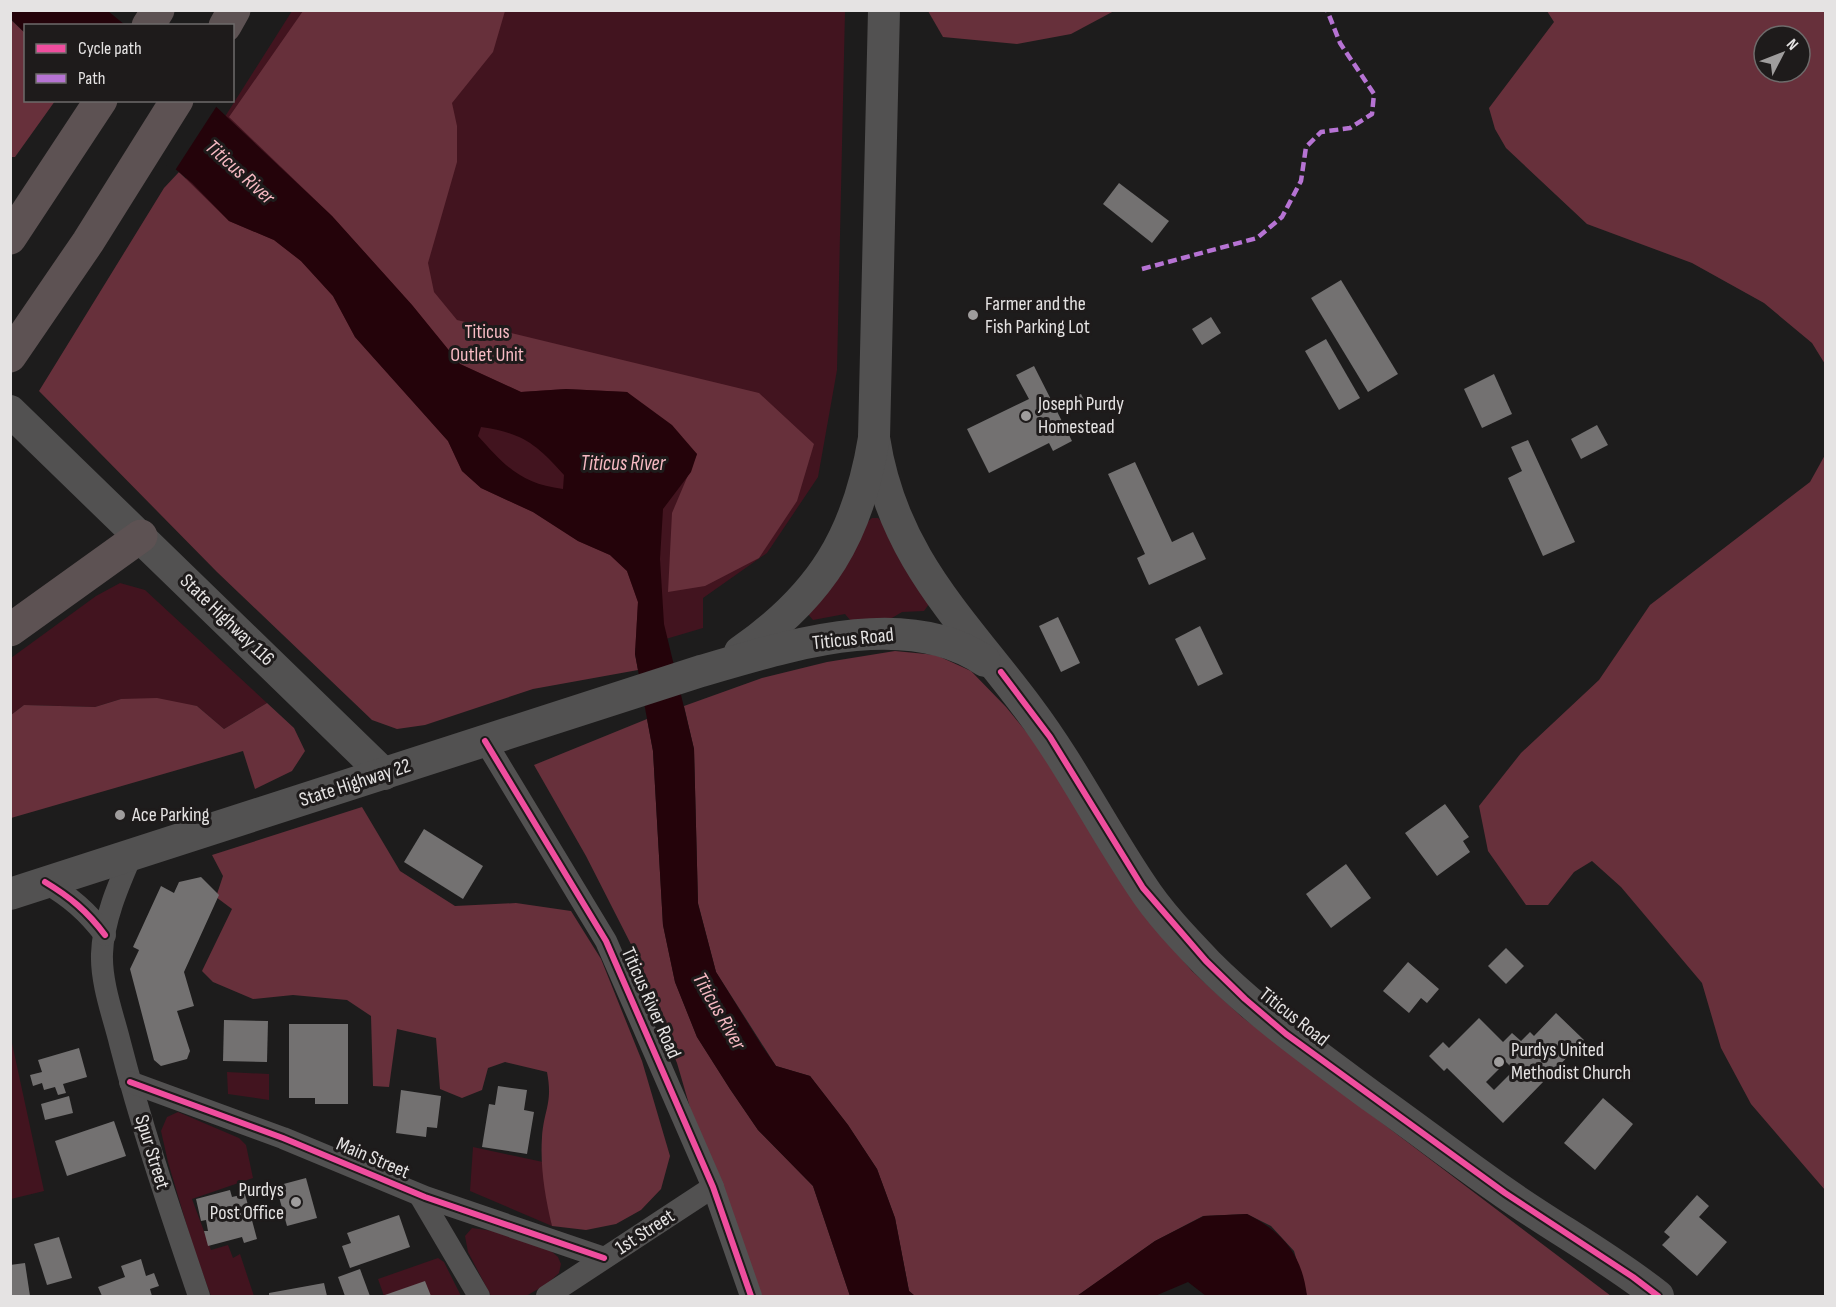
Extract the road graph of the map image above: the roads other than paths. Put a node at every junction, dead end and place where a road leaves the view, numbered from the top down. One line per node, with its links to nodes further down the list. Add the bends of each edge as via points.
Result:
1 (234, 10): 3 (highway)
2 (884, 10): 9 (main road)
3 (226, 24)
4 (176, 102): 7 (highway)
5 (95, 111): 6 (highway)
6 (10, 238)
7 (10, 356)
8 (10, 411): 10 (main road, State Highway 116)
9 (874, 438): 12 (main road, via 855,517 820,577 798,606 770,631 740,652); 13 (main road, Titicus Road, via 879,473 913,554 966,632)
10 (141, 536): 11 (highway); 15 (main road, State Highway 116)
11 (10, 630)
12 (701, 671): 13 (main road, Titicus Road, via 824,640 898,634 934,638 969,650); 14 (main road, State Highway 22)
13 (1000, 672): 28 (main road, Titicus Road, via 1050,737 1143,888 1199,954 1245,999 1286,1034 1505,1193)
14 (485, 741): 15 (main road, State Highway 22); 21 (street, Titicus River Road, via 606,941)
15 (384, 774): 16 (main road, State Highway 22)
16 (132, 854): 17 (main road, State Highway 22); 19 (street, Spur Street, via 119,883)
17 (45, 882): 18 (main road, State Highway 22); 19 (street, via 70,896)
18 (10, 894)
19 (105, 935): 20 (street, Spur Street, via 102,954 106,987)
20 (130, 1082): 22 (street, Main Street, via 284,1138); 24 (street, Spur Street)
21 (713, 1188): 23 (street, 1st Street); 27 (street, Titicus River Road)
22 (420, 1196): 23 (street, Main Street); 25 (street)
23 (604, 1258): 26 (street, 1st Street)
24 (199, 1296)
25 (479, 1296)
26 (547, 1296)
27 (751, 1296)
28 (1658, 1296)

